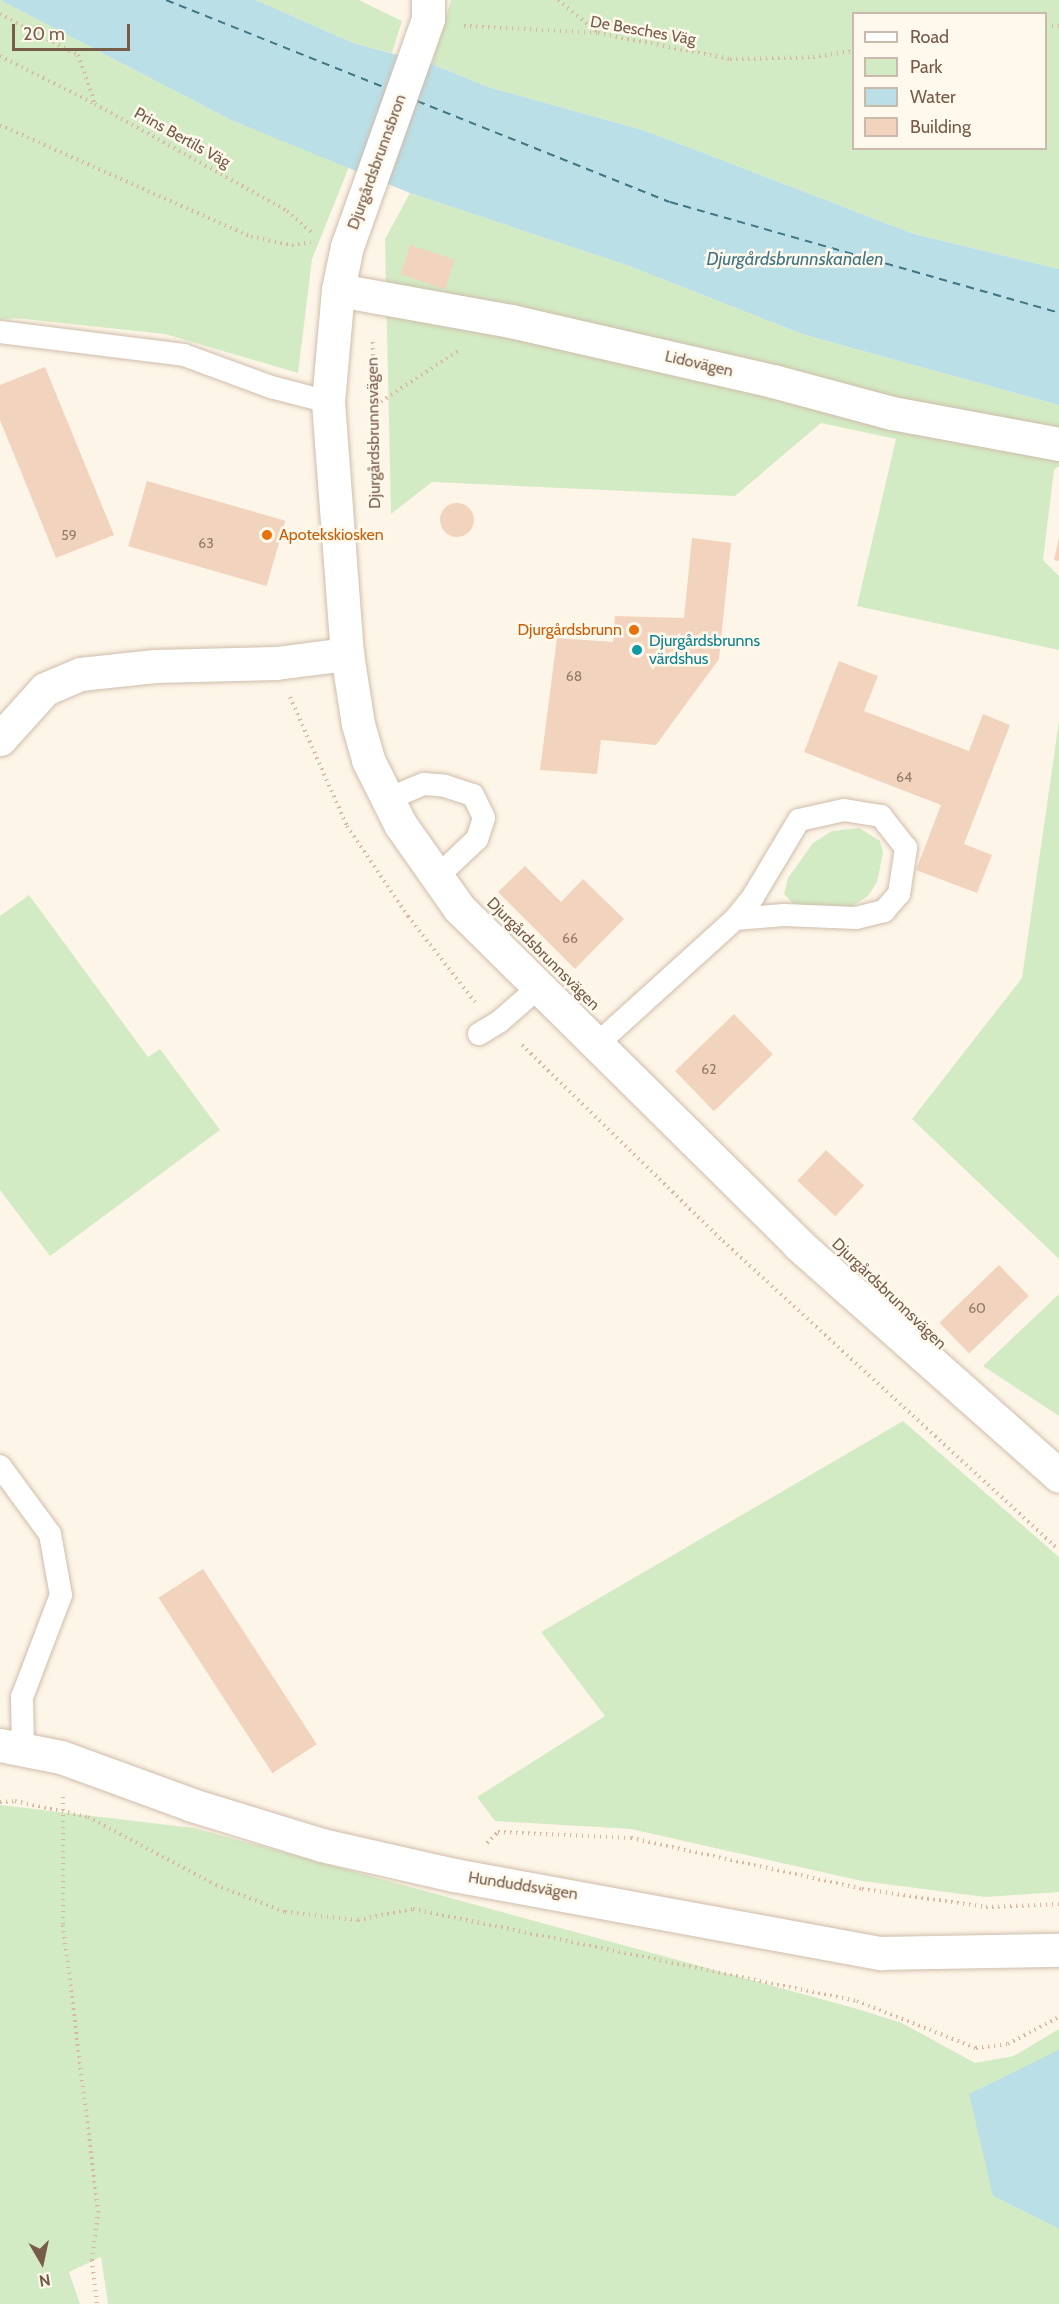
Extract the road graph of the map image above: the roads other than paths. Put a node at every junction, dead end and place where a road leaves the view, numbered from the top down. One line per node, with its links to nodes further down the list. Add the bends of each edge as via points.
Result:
1 (426, 18): 2 (street, Djurgårdsbrunnsbron, via 336,237)
2 (338, 290): 4 (street, Djurgårdsbrunnsvägen); 5 (street, Lidovägen, via 512,321 773,381 892,413)
3 (0, 332): 4 (lane, via 184,355 271,387)
4 (328, 402): 6 (street, Djurgårdsbrunnsvägen)
5 (1059, 444)
6 (347, 654): 7 (street, via 276,663 155,666 80,674 45,689); 8 (street, Djurgårdsbrunnsvägen, via 357,724 368,760)
7 (0, 739)
8 (388, 800): 9 (street, Djurgårdsbrunnsvägen); 9 (lane, via 424,784 473,795 484,818 477,839)
9 (437, 877): 11 (street, Djurgårdsbrunnsvägen, via 459,908)
10 (735, 919): 10 (lane, via 784,915 856,918 884,910 899,894 906,848 881,816 844,810 799,820 753,897); 13 (lane)
11 (538, 988): 12 (lane, via 499,1022); 13 (street, Djurgårdsbrunnsvägen)
12 (478, 1034)
13 (595, 1047): 15 (street, Djurgårdsbrunnsvägen, via 798,1244)
14 (0, 1466): 16 (lane, via 50,1534 61,1595 22,1697)
15 (1059, 1476)
16 (12, 1746): 17 (street, Hunduddsvägen, via 61,1757 192,1805 322,1845 454,1875 881,1953)
17 (1059, 1950)

